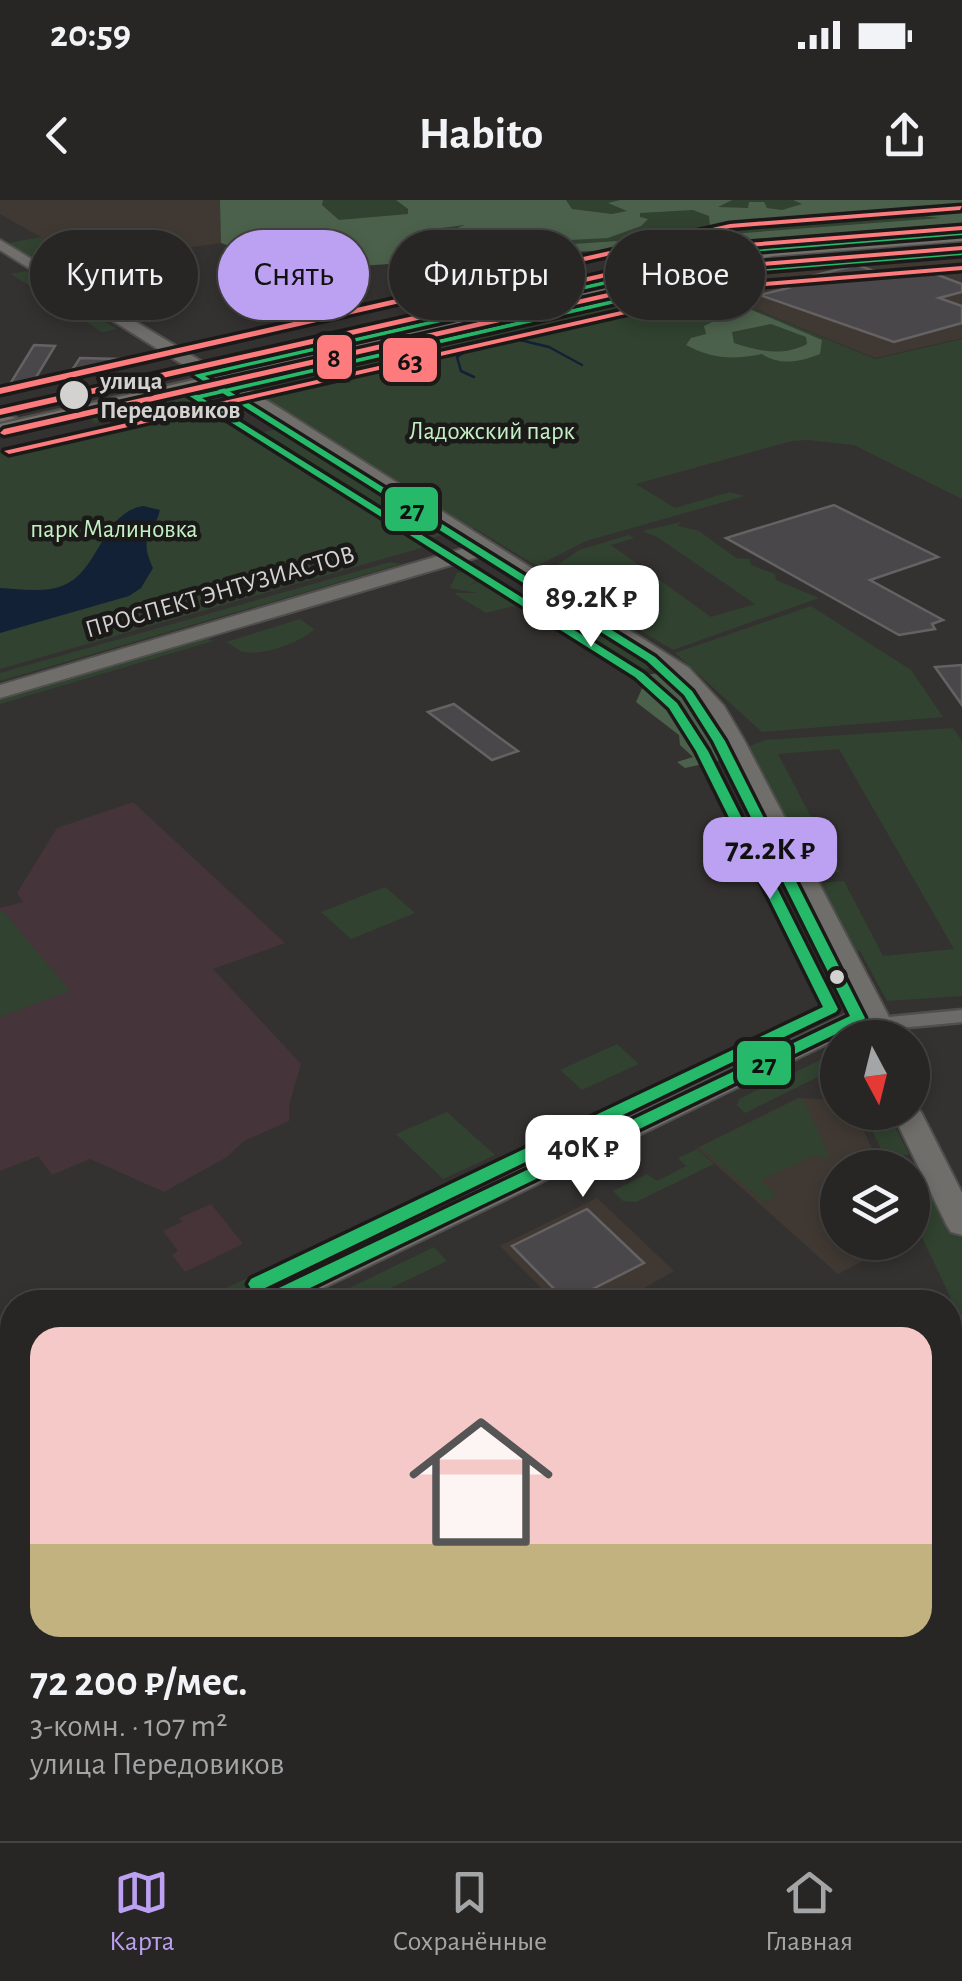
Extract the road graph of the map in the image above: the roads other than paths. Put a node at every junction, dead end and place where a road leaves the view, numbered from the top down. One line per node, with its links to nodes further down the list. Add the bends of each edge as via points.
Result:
1 (962, 235): 3 (main road, via 778,251)
2 (0, 248): 3 (main road)
3 (209, 377): 4 (main road); 5 (main road)
4 (2, 421)
5 (479, 547): 6 (main road, ПРОСПЕКТ ЭНТУЗИАСТОВ); 8 (main road, via 650,658 688,693 719,741)
6 (0, 689)
7 (962, 1016): 9 (street)
8 (857, 1020)
9 (930, 1021)
10 (820, 1052): 15 (main road)
11 (930, 1124): 13 (main road)
12 (915, 1130): 14 (main road)
13 (962, 1185)
14 (962, 1224)
15 (319, 1289)

